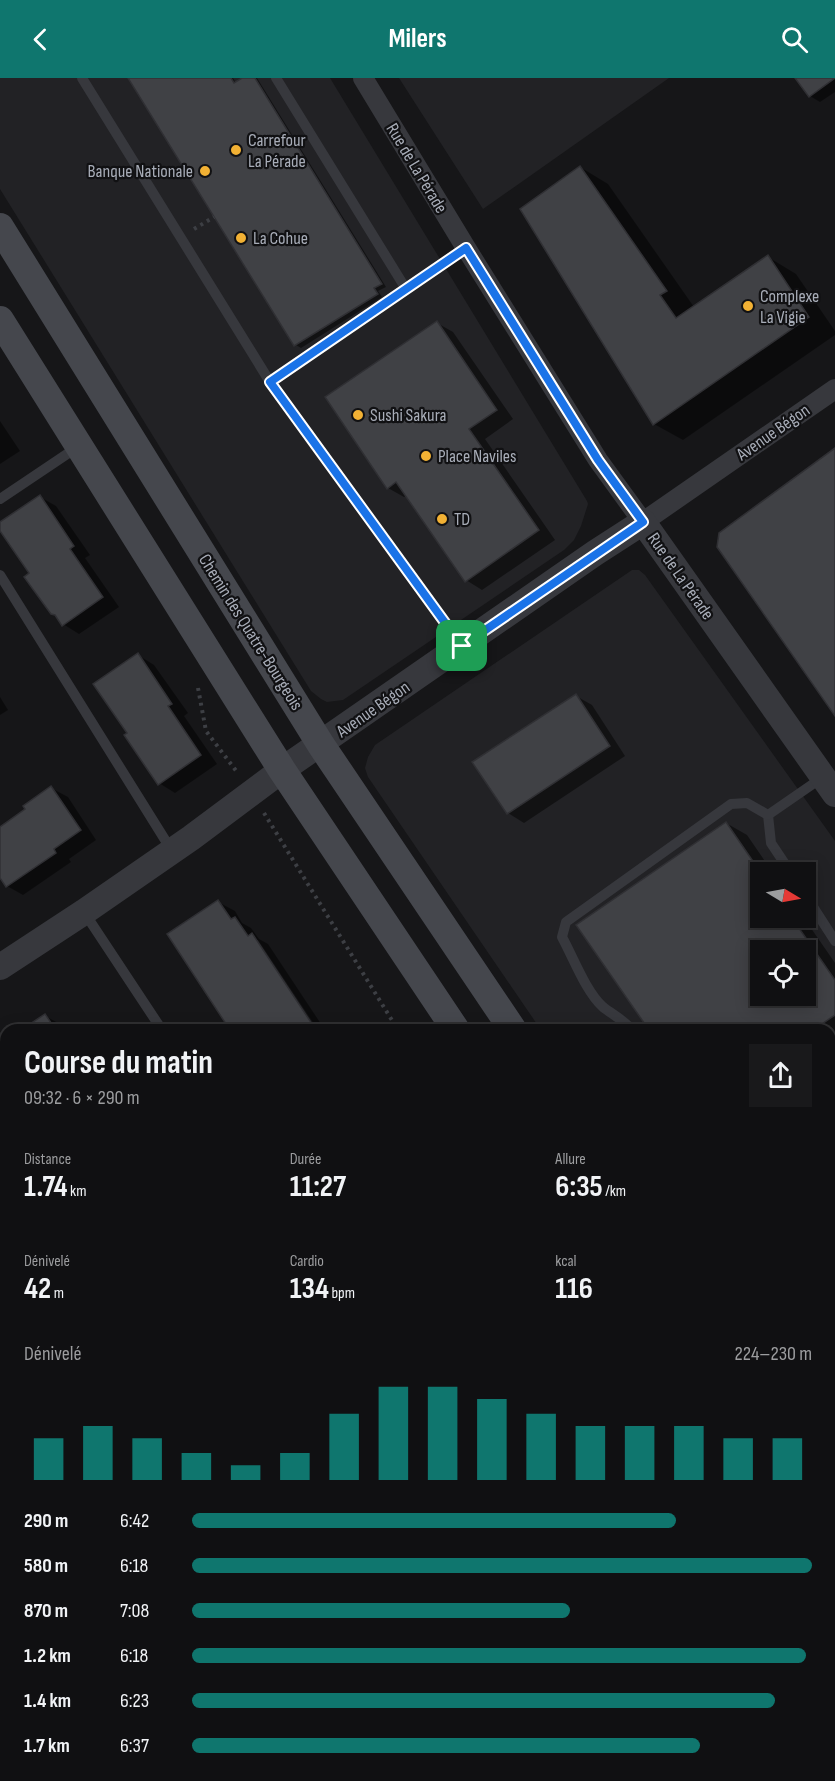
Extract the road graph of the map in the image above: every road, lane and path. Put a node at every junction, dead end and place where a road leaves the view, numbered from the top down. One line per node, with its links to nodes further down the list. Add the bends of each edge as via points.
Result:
1 (82, 78): 8 (lane)
2 (276, 78): 6 (lane)
3 (363, 78): 5 (street, Rue de La Pérade)
4 (0, 227): 16 (main road, Chemin des Quatre-Bourgeois)
5 (466, 248): 6 (lane); 12 (street, Rue de La Pérade, via 598,460)
6 (406, 289): 8 (lane)
7 (0, 320): 10 (main road)
8 (270, 382): 14 (lane)
9 (835, 389): 12 (street, Avenue Bégon)
10 (79, 446): 11 (lane); 17 (main road)
11 (0, 499)
12 (643, 522): 14 (street, Avenue Bégon); 18 (street, Rue de La Pérade)
13 (0, 575): 21 (lane)
14 (462, 646): 16 (street, Avenue Bégon)
15 (197, 688): 19 (path, via 206,731)
16 (321, 745): 17 (street, Avenue Bégon); 30 (main road, Chemin des Quatre-Bourgeois)
17 (282, 770): 19 (street, Avenue Bégon); 29 (main road)
18 (829, 785): 20 (lane)
19 (252, 792): 21 (street, Avenue Bégon); 28 (path)
20 (768, 815): 22 (lane, via 771,843); 31 (lane, via 747,803 731,804 566,921 562,937 593,995)
21 (172, 851): 23 (street, Avenue Bégon)
22 (783, 862)
23 (84, 912): 26 (street, Avenue Bégon); 27 (lane)
24 (816, 912): 25 (lane)
25 (835, 941)
26 (0, 967)
27 (158, 1024)
28 (394, 1024)
29 (452, 1024)
30 (509, 1024)
31 (626, 1024)

